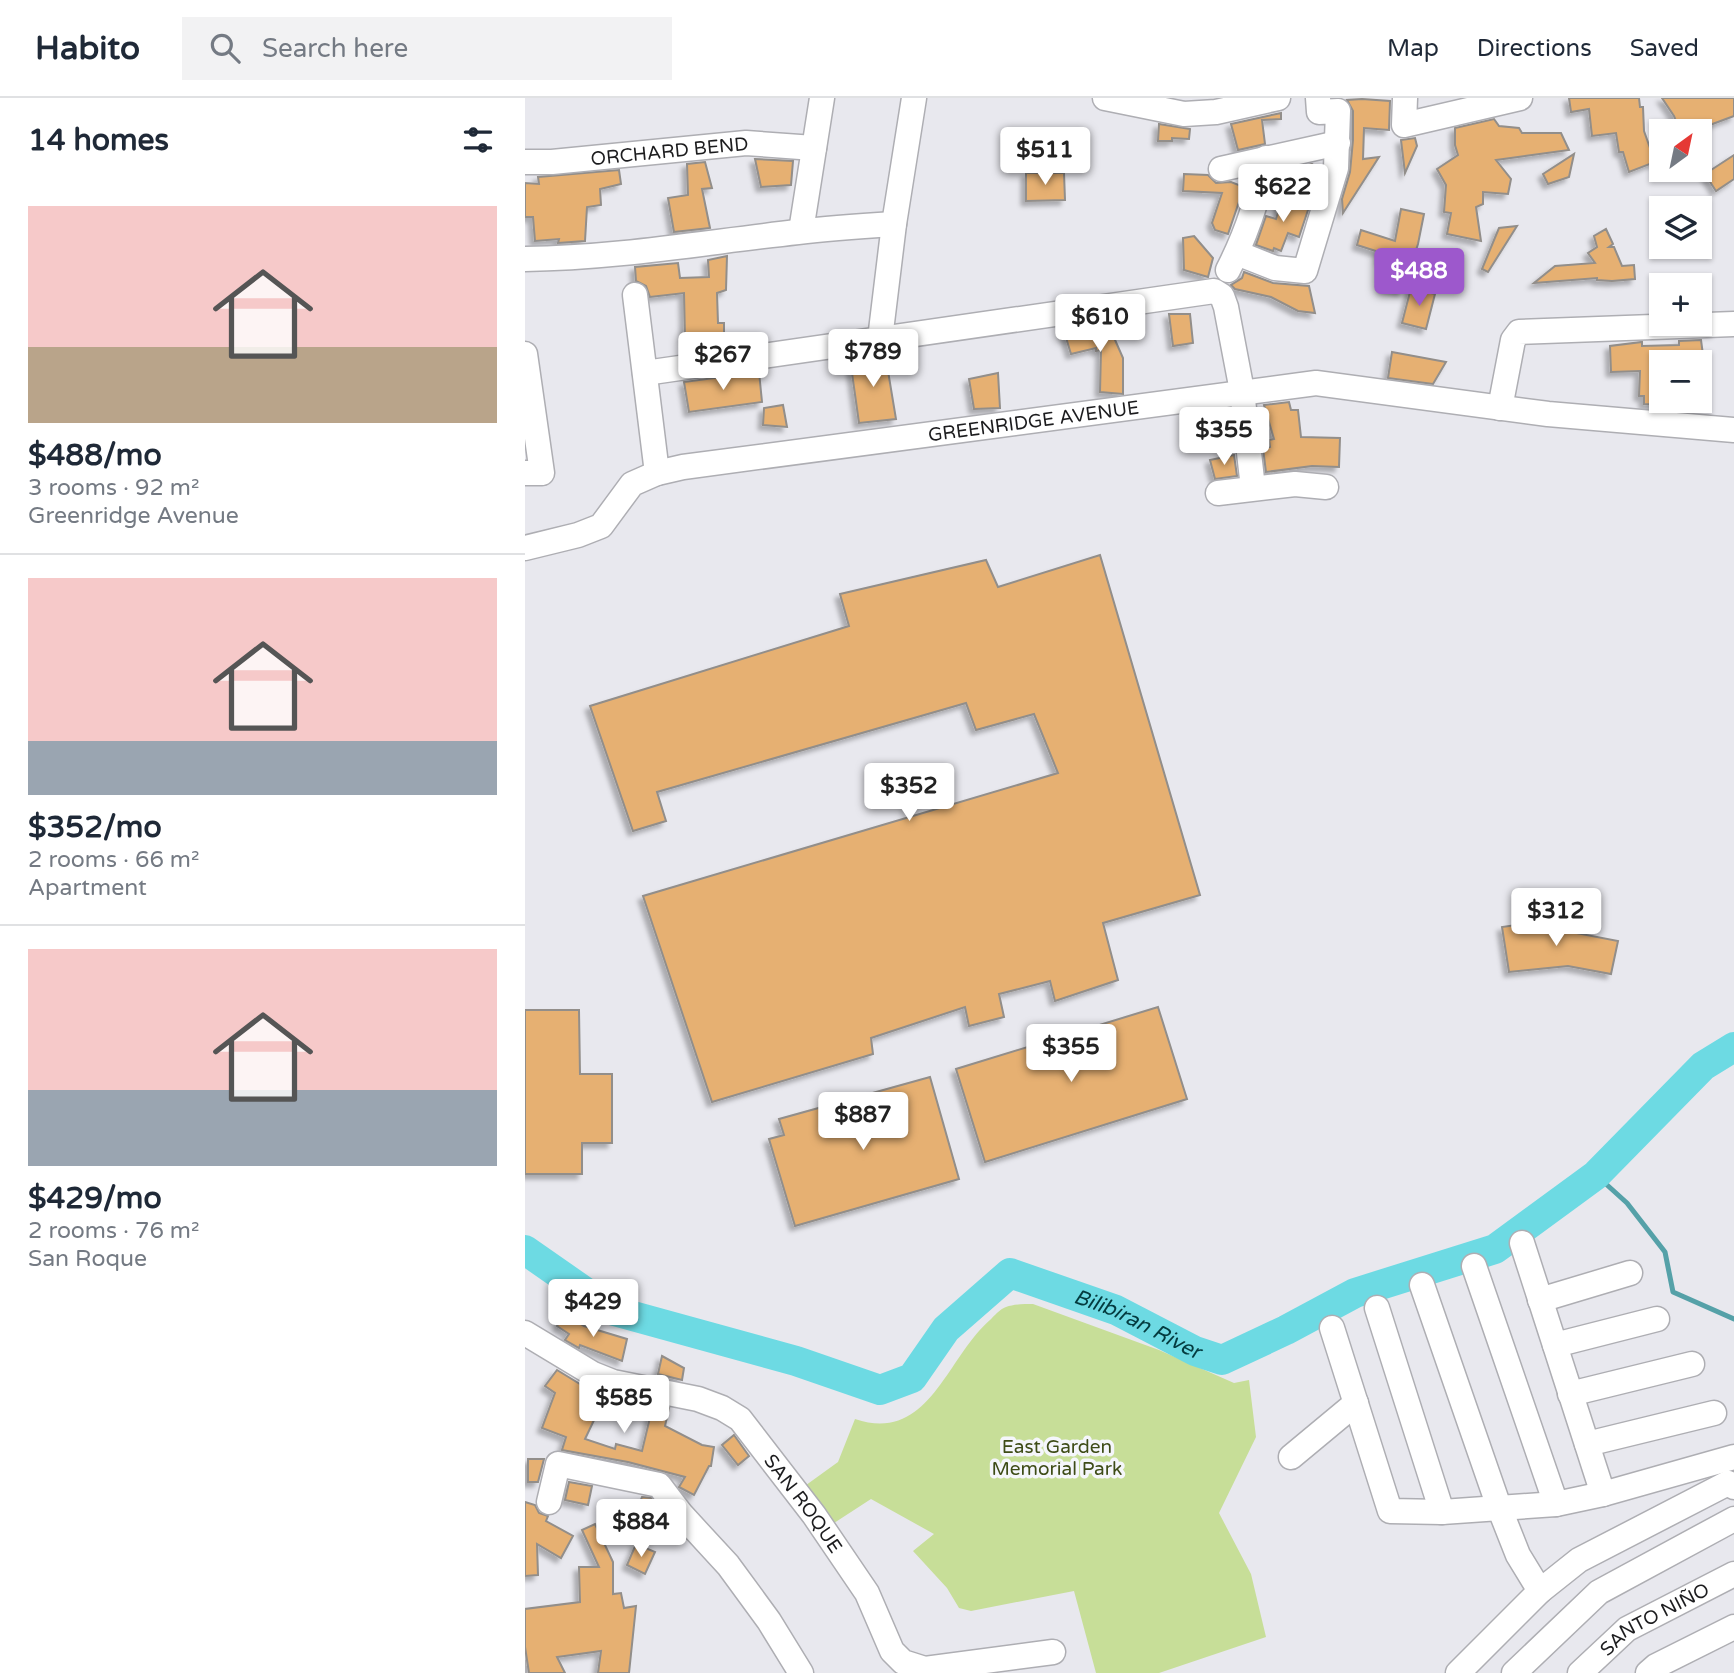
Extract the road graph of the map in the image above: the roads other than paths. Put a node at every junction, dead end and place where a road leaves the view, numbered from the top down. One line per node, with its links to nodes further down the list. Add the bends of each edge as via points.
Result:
1 (822, 98): 9 (street)
2 (914, 98): 13 (street)
3 (1105, 98): 4 (street, via 1184,114)
4 (1277, 98)
5 (1318, 98): 8 (street, via 1319,112 1338,111)
6 (1405, 98): 7 (street, via 1403,125)
7 (1520, 98)
8 (1338, 144): 10 (street); 10 (street, via 1336,168 1305,271 1232,261)
9 (814, 148): 11 (street, ORCHARD BEND, via 746,142); 14 (street)
10 (1266, 158): 12 (street)
11 (525, 162)
12 (1221, 169)
13 (894, 224): 14 (street); 18 (street)
14 (801, 231): 15 (street)
15 (629, 253): 16 (street); 20 (street)
16 (525, 259)
17 (1734, 324): 22 (street, via 1519,332 1513,340)
18 (880, 339): 20 (street); 21 (street, via 1215,291 1226,307)
19 (525, 354): 24 (street, via 542,473)
20 (645, 373): 25 (street)
21 (1242, 391): 22 (street, GREENRIDGE AVENUE, via 1316,383); 25 (street, GREENRIDGE AVENUE); 27 (street)
22 (1500, 408): 23 (street, GREENRIDGE AVENUE)
23 (1734, 430)
24 (525, 473)
25 (657, 473): 29 (street, GREENRIDGE AVENUE, via 632,484 601,526)
26 (1326, 487): 27 (street)
27 (1253, 488): 28 (street)
28 (1218, 493)
29 (525, 548)
30 (1522, 1243): 34 (street)
31 (1474, 1266): 50 (street)
32 (1630, 1273): 34 (street)
33 (1422, 1285): 51 (street)
34 (1540, 1300): 39 (street)
35 (1377, 1308): 52 (street)
36 (1657, 1319): 39 (street)
37 (1332, 1328): 42 (street)
38 (525, 1333): 57 (street, SAN ROQUE, via 613,1382 698,1399 740,1419 867,1593 892,1651 903,1662 925,1669)
39 (1555, 1345): 41 (street)
40 (1692, 1364): 41 (street)
41 (1570, 1394): 44 (street)
42 (1356, 1403): 45 (street); 52 (street, via 1390,1511)
43 (1714, 1413): 44 (street)
44 (1587, 1444): 48 (street)
45 (1290, 1457)
46 (1734, 1457): 48 (street)
47 (1734, 1487): 55 (street, via 1728,1483 1579,1560)
48 (1603, 1494): 50 (street)
49 (549, 1502): 58 (street, via 558,1464 659,1485 728,1565)
50 (1556, 1504): 51 (street)
51 (1499, 1507): 52 (street); 55 (street, via 1518,1555)
52 (1442, 1512)
53 (1734, 1519): 60 (street, via 1599,1591)
54 (1734, 1574): 61 (street, SANTO NIÑO, via 1627,1629)
55 (1540, 1591): 59 (street)
56 (1734, 1627): 62 (street)
57 (1053, 1653)
58 (801, 1673)
59 (1458, 1673)
60 (1514, 1673)
61 (1580, 1673)
62 (1648, 1673)

